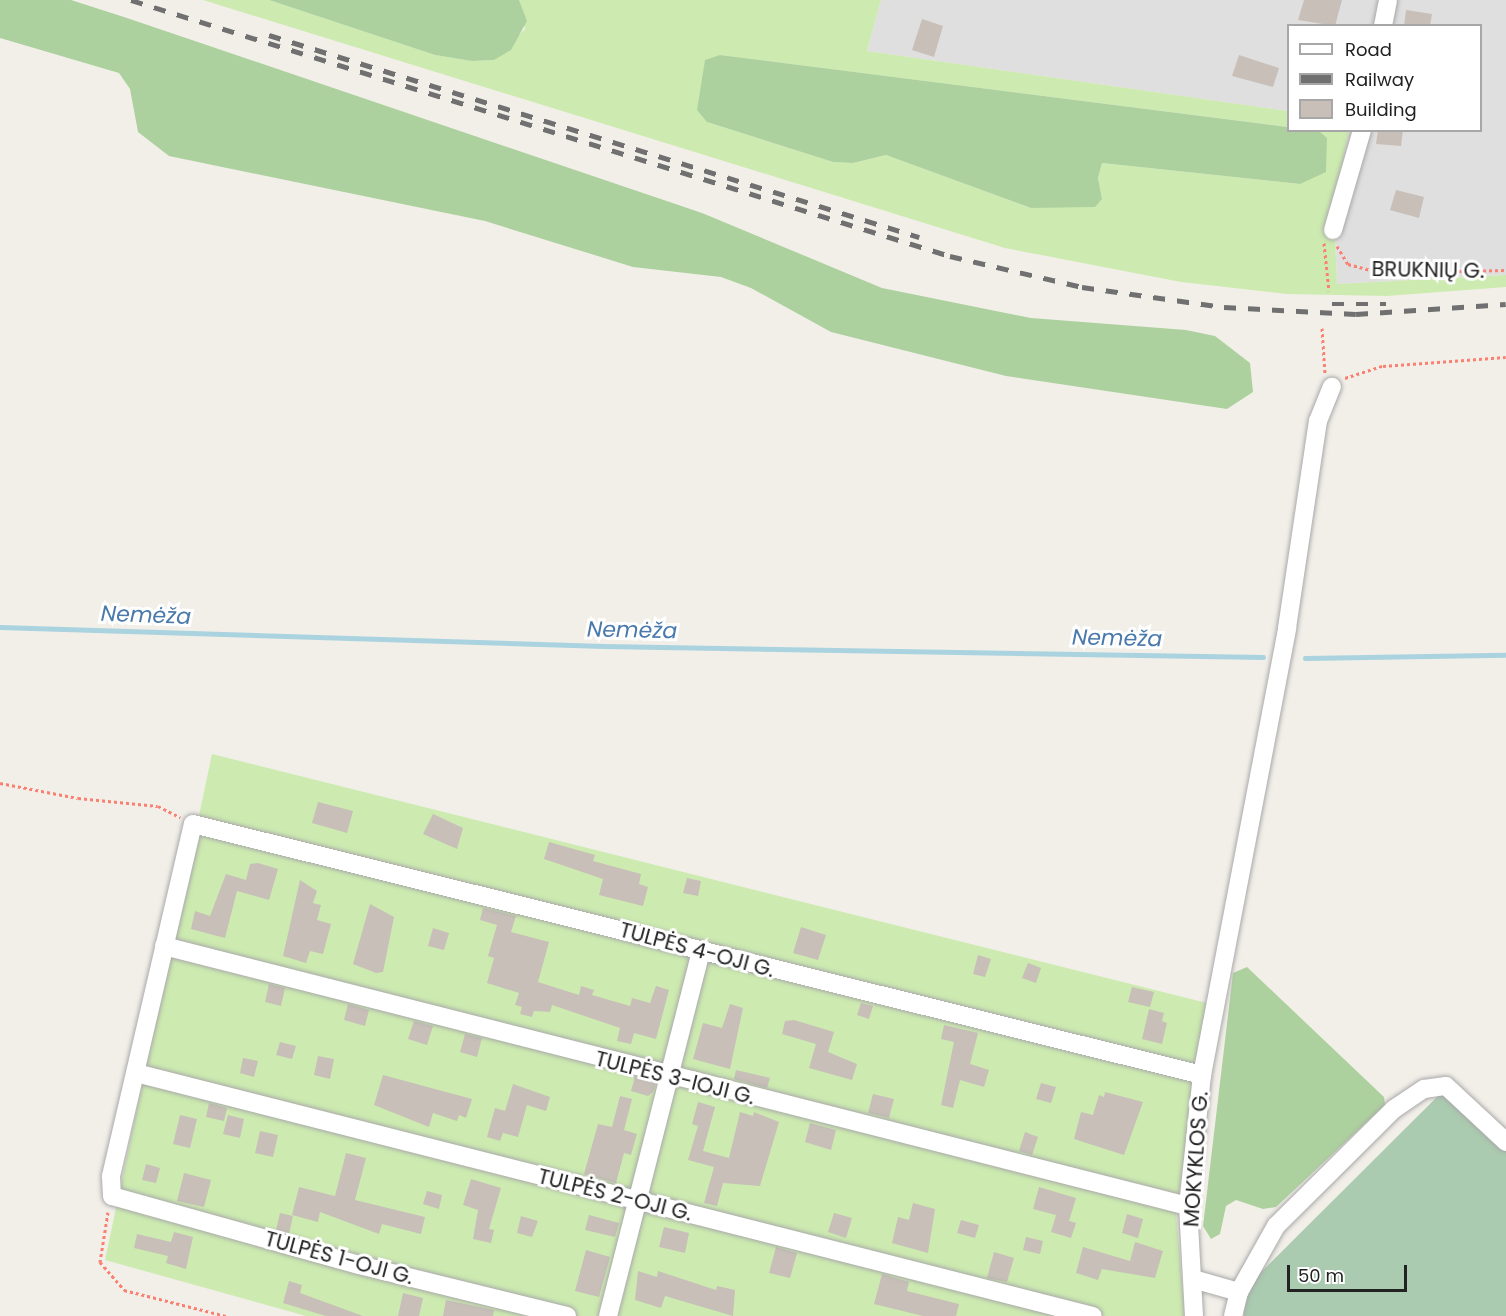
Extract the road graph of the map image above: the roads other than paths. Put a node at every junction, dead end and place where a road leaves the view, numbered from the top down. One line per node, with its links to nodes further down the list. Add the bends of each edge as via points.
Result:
1 (1388, 0): 2 (street)
2 (1383, 24)
3 (1361, 132): 4 (street)
4 (1334, 230)
5 (1332, 387): 9 (street, MOKYKLOS G., via 1317,422 1287,628)
6 (164, 946): 7 (street, TULPĖS 4-OJI G., via 193,824); 8 (street); 10 (street, TULPĖS 3-IOJI G.)
7 (701, 951): 9 (street, TULPĖS 4-OJI G.); 10 (street)
8 (136, 1073): 12 (street, TULPĖS 2-OJI G.); 16 (street, TULPĖS 1-OJI G., via 111,1176 112,1196 358,1264)
9 (1202, 1075): 13 (street, MOKYKLOS G.)
10 (669, 1077): 12 (street); 13 (street, TULPĖS 3-IOJI G.)
11 (1506, 1142): 15 (street, via 1446,1086 1424,1089 1394,1109 1330,1177 1295,1204 1276,1226)
12 (638, 1202): 17 (street); 18 (street, TULPĖS 2-OJI G.)
13 (1188, 1206): 14 (street, MOKYKLOS G.)
14 (1193, 1279): 15 (street); 19 (street, MOKYKLOS G.)
15 (1239, 1292): 20 (street)
16 (567, 1316)
17 (608, 1316)
18 (1093, 1316)
19 (1194, 1316)
20 (1233, 1316)

